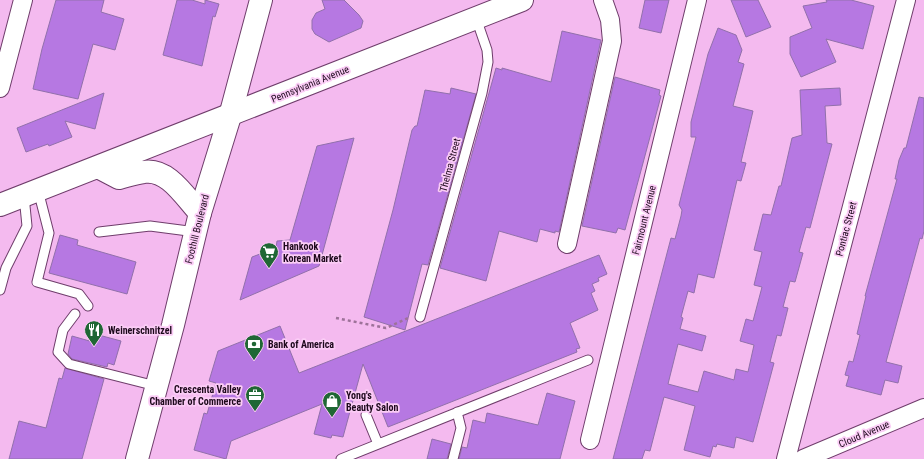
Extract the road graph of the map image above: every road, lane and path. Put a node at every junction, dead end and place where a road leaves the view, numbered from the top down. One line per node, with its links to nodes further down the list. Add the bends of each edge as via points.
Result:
1 (23, 0): 8 (street)
2 (261, 0): 9 (main road, Foothill Boulevard)
3 (522, 0): 7 (main road, Pennsylvania Avenue)
4 (603, 0): 15 (street, via 610,20 612,41)
5 (697, 0): 26 (street, Fairmount Avenue)
6 (906, 0): 31 (street, Pontiac Street)
7 (476, 18): 9 (main road, Pennsylvania Avenue); 19 (lane, Thelma Street, via 487,50 488,62)
8 (0, 88)
9 (230, 116): 10 (main road, Pennsylvania Avenue); 13 (main road, Foothill Boulevard)
10 (98, 167): 11 (main road, Pennsylvania Avenue); 13 (main road, via 119,178 145,172 161,173 174,184)
11 (31, 193): 12 (main road, Pennsylvania Avenue); 16 (lane, via 27,226 10,258); 17 (lane, via 49,233 38,282 79,294)
12 (0, 205)
13 (198, 222): 14 (lane); 22 (main road, Foothill Boulevard)
14 (99, 232)
15 (567, 244)
16 (0, 290)
17 (88, 306)
18 (75, 314): 22 (lane, via 63,330 58,352 69,364)
19 (421, 315): 20 (path, via 386,328)
20 (336, 318)
21 (588, 360): 24 (lane)
22 (156, 386): 28 (main road, Foothill Boulevard)
23 (924, 408): 32 (street, Cloud Avenue)
24 (457, 412): 27 (lane); 30 (lane, via 460,428)
25 (366, 415): 27 (lane)
26 (590, 440)
27 (378, 444): 29 (lane)
28 (137, 459)
29 (341, 459)
30 (453, 459)
31 (786, 459)
32 (803, 459)

